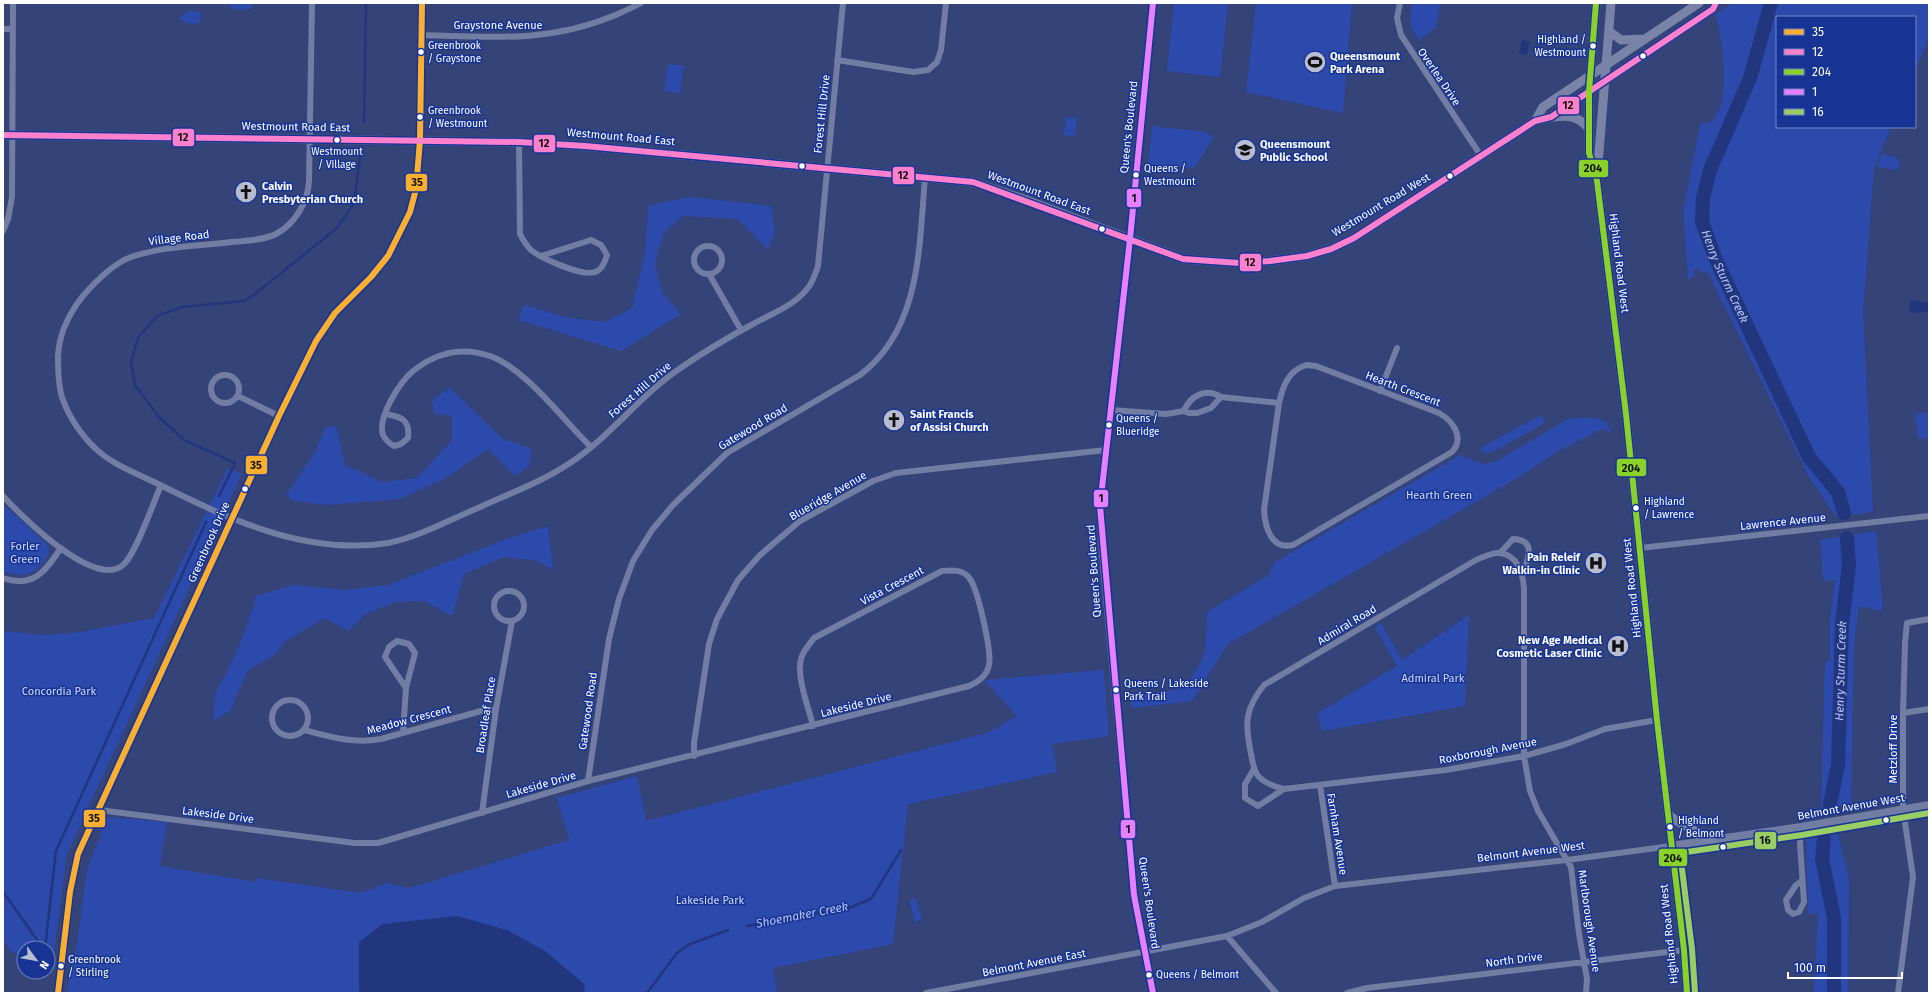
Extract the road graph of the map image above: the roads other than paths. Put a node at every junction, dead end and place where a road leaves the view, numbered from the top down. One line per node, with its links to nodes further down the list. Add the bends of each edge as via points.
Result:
1 (13, 3): 14 (street)
2 (312, 3): 28 (street, Village Road)
3 (422, 3): 16 (street, Greenbrook Drive)
4 (641, 3): 16 (street, Graystone Avenue, via 592,25 552,35)
5 (843, 3): 18 (street, Forest Hill Drive)
6 (946, 3): 18 (street, via 941,50 937,62 928,70 913,72)
7 (1153, 3): 36 (street, Queen's Boulevard)
8 (1400, 3): 31 (street, Overlea Drive, via 1398,18 1401,35)
9 (1596, 3): 20 (main road, Highland Road West)
10 (1611, 3): 15 (main road, Highland Road West)
11 (1699, 3): 17 (main road, Westmount Road West)
12 (1716, 3): 21 (main road, Westmount Road West, via 1713,9)
13 (3, 29): 14 (street)
14 (12, 29): 27 (street)
15 (1609, 31): 17 (main road, via 1621,40); 19 (main road, Highland Road West)
16 (421, 35): 29 (street, Greenbrook Drive)
17 (1646, 38): 19 (main road, Westmount Road West)
18 (837, 60): 32 (street, Forest Hill Drive)
19 (1606, 66): 20 (main road, Westmount Road West); 21 (main road, Highland Road West)
20 (1591, 75): 22 (main road, Highland Road West); 24 (main road, Westmount Road West, via 1543,107)
21 (1604, 81): 22 (main road, Westmount Road West); 34 (main road, Highland Road West)
22 (1589, 91): 23 (main road, Westmount Road West); 25 (main road, Highland Road West)
23 (1552, 118): 24 (main road, Westmount Road West); 25 (main road, via 1566,115 1575,117)
24 (1536, 121): 31 (main road, Westmount Road West)
25 (1589, 128): 34 (main road, Highland Road West, via 1589,153)
26 (3, 135): 27 (main road, Westmount Road East)
27 (13, 136): 28 (main road, Westmount Road East); 35 (street, via 12,197)
28 (310, 138): 29 (main road, Westmount Road East); 51 (street, Village Road, via 309,190 302,208 291,222 276,234 251,240 154,250 127,258 89,288 70,312 58,355 62,398 75,424 95,448 118,464)
29 (420, 140): 30 (main road, Westmount Road East); 48 (street, Greenbrook Drive, via 416,189 410,212 400,234 388,256 324,327)
30 (519, 142): 32 (main road, Westmount Road East); 37 (street, via 520,234 524,243)
31 (1481, 156): 36 (main road, Westmount Road West, via 1354,238 1331,249 1307,256 1239,263 1183,259)
32 (826, 168): 33 (main road, Westmount Road East); 39 (street, Forest Hill Drive, via 818,266 814,278 806,291 795,301)
33 (925, 178): 36 (main road, Westmount Road East, via 983,185); 74 (street, Gatewood Road, via 919,249 910,298 904,318 884,353 872,367 860,375 727,454 673,505 652,530 634,561 619,599 609,639)
34 (1597, 181): 56 (main road, Highland Road West)
35 (3, 231)
36 (1130, 239): 45 (street, Queen's Boulevard)
37 (541, 256): 37 (street, via 555,264 588,273 600,269 606,255 601,245 591,240)
38 (709, 274): 38 (street, via 718,270 722,260 718,250 709,246 698,251 694,262 698,270); 39 (street)
39 (742, 330): 49 (street, Forest Hill Drive, via 674,373)
40 (1397, 348): 41 (street)
41 (1380, 392): 44 (street, Hearth Crescent, via 1316,366 1306,365 1298,368 1287,379); 44 (street, Hearth Crescent, via 1445,417 1455,429 1457,446 1452,452 1294,545 1287,546 1277,542 1268,533 1264,510)
42 (238, 396): 42 (street, via 239,386 233,378 224,375 213,383 213,396 220,402 229,403); 48 (street)
43 (1220, 397): 44 (street); 46 (street, via 1216,404 1206,411); 46 (street, via 1208,392 1199,394 1187,403)
44 (1279, 403)
45 (1111, 410): 46 (street, via 1166,414); 50 (street, Queen's Boulevard)
46 (1184, 411)
47 (386, 414): 47 (street, via 383,422 384,436 394,446 401,444 408,438 409,429 404,420); 49 (street, via 393,396 403,381 423,364 459,351 476,353 491,356 516,372)
48 (279, 416): 54 (street, Greenbrook Drive)
49 (591, 447): 54 (street, Forest Hill Drive, via 551,474 423,532 390,542 357,545 314,543 287,538)
50 (1106, 450): 71 (street, Blueridge Avenue, via 896,473 873,481 800,521 760,555 738,580 717,619 709,644); 90 (street, Queen's Boulevard, via 1100,506 1103,554 1134,895)
51 (161, 486): 54 (street, Village Road); 55 (street, via 125,564 108,570 95,568)
52 (3, 496): 55 (street, via 26,521)
53 (1929, 516): 56 (street, Lawrence Avenue)
54 (233, 518): 79 (street, Greenbrook Drive)
55 (61, 548): 59 (street, via 50,564 34,578 25,581)
56 (1640, 548): 67 (main road, Highland Road West)
57 (1500, 553): 58 (street, Marlborough Avenue, via 1518,564); 58 (street, Marlborough Avenue, via 1513,539 1519,539 1527,544 1530,552); 73 (street, Admiral Road, via 1476,560 1264,685 1250,707 1246,721)
58 (1523, 574): 72 (street, Marlborough Avenue)
59 (3, 578)
60 (1929, 619): 66 (street, Metzloff Drive, via 1907,623)
61 (512, 621): 61 (street, Broadleaf Place, via 522,614 523,602 518,595 508,592 500,595 494,607 502,620); 64 (street, Broadleaf Place)
62 (982, 678): 68 (street, Lakeside Drive, via 969,686); 68 (street, Vista Crescent, via 989,667 990,654 976,591 970,579 962,572 942,571 814,638 801,659 800,670)
63 (406, 688): 63 (street, via 415,653 409,644 397,641 389,647 385,657); 70 (street)
64 (496, 709): 70 (street, Meadow Crescent); 80 (street, Broadleaf Place)
65 (1929, 709): 66 (street)
66 (1903, 713): 78 (street, Metzloff Drive)
67 (1657, 720): 72 (street, Roxborough Avenue, via 1604,729 1566,744); 81 (main road, Highland Road West)
68 (813, 726): 71 (street, Lakeside Drive)
69 (304, 730): 69 (street, Meadow Crescent, via 308,715 302,705 297,701 286,700 276,706 272,720 278,731 290,736); 70 (street, Meadow Crescent, via 347,741 365,742)
70 (403, 732)
71 (694, 756): 74 (street, Lakeside Drive)
72 (1524, 756): 75 (street, Roxborough Avenue, via 1446,770); 85 (street, Marlborough Avenue, via 1530,791 1538,811)
73 (1254, 769): 76 (street, via 1266,782); 76 (street, via 1245,784 1245,798 1258,806)
74 (588, 781): 80 (street, Lakeside Drive)
75 (1320, 785): 76 (street); 87 (street, Farnham Avenue)
76 (1284, 789)
77 (1929, 805): 78 (street, Belmont Avenue West)
78 (1903, 809): 82 (street, Belmont Avenue West); 99 (street, Metzloff Drive, via 1913,877)
79 (99, 810): 80 (street, Lakeside Drive, via 354,843 378,843); 92 (street, Greenbrook Drive, via 78,854 70,892)
80 (482, 812)
81 (1668, 814): 83 (main road, via 1679,824); 84 (main road, Highland Road West)
82 (1801, 827): 83 (street, Belmont Avenue West); 86 (street)
83 (1712, 840): 84 (street, Belmont Avenue West)
84 (1671, 846): 85 (street, Belmont Avenue West); 89 (main road, Highland Road West)
85 (1567, 860): 87 (street, Belmont Avenue West); 91 (street, Marlborough Avenue, via 1572,872)
86 (1802, 881): 86 (street, via 1796,885 1786,900 1788,910 1793,914 1799,912 1804,902)
87 (1335, 886): 88 (street, Belmont Avenue West, via 1304,898 1262,922)
88 (1227, 936): 90 (street, Belmont Avenue West); 95 (street)
89 (1684, 950): 91 (street, North Drive); 98 (main road, Highland Road West)
90 (1145, 952): 93 (street, Belmont Avenue East); 94 (street, Queen's Boulevard)
91 (1584, 962): 96 (street, North Drive, via 1367,988); 97 (street, Marlborough Avenue)
92 (58, 993)
93 (926, 993)
94 (1153, 993)
95 (1276, 993)
96 (1347, 993)
97 (1586, 993)
98 (1687, 993)
99 (1898, 993)

